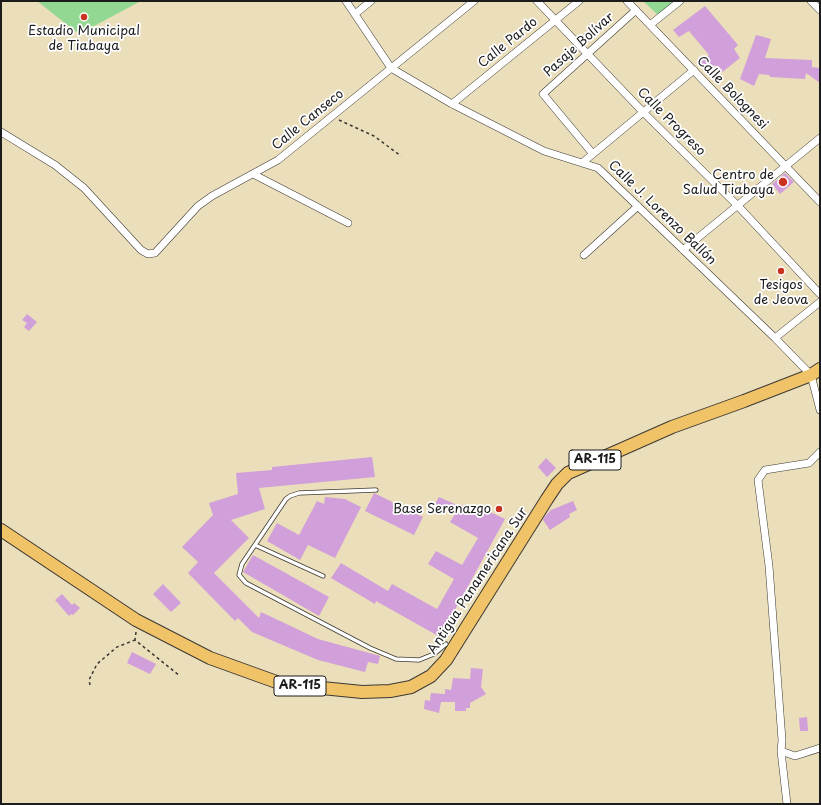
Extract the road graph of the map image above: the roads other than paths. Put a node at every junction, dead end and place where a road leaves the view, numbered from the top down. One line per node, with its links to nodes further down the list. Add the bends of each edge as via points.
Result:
1 (346, 1): 11 (street, Calle J. Lorenzo Ballón)
2 (371, 1): 11 (street)
3 (474, 1): 15 (street, Calle Canseco)
4 (537, 1): 12 (street, Calle Progreso)
5 (579, 1): 12 (street, Calle Pardo)
6 (627, 1): 9 (street, Calle Bolognesi)
7 (680, 1): 13 (street)
8 (811, 1): 10 (street)
9 (636, 10): 13 (street, Calle Bolognesi); 14 (street, Pasaje Bolívar)
10 (820, 10)
11 (355, 14): 15 (street, Calle J. Lorenzo Ballón)
12 (555, 20): 14 (street, Calle Progreso); 17 (street, Calle Pardo)
13 (650, 25): 16 (street, Calle Bolognesi)
14 (587, 54): 18 (street, Calle Progreso); 21 (street, Pasaje Bolívar, via 543,94)
15 (391, 68): 17 (street, Calle J. Lorenzo Ballón); 24 (street, Calle Canseco, via 278,160)
16 (694, 70): 18 (street); 23 (street, Calle Bolognesi)
17 (452, 104): 22 (street, Calle J. Lorenzo Ballón, via 544,151)
18 (644, 112): 21 (street); 27 (street, Calle Progreso)
19 (1, 132): 24 (street, Calle Canseco, via 55,165 84,188 141,250 148,254 155,253 198,206)
20 (820, 138): 23 (street)
21 (593, 154): 22 (street)
22 (582, 163): 26 (street, Calle J. Lorenzo Ballón, via 598,168)
23 (786, 167): 25 (street, Calle Bolognesi); 27 (street)
24 (253, 174): 28 (street)
25 (820, 202)
26 (638, 206): 29 (street, Calle J. Lorenzo Ballón); 30 (street)
27 (738, 206): 29 (street); 31 (street, Calle Progreso)
28 (348, 223)
29 (683, 250): 33 (street, Calle J. Lorenzo Ballón)
30 (584, 255)
31 (820, 294)
32 (820, 302): 33 (street)
33 (775, 338): 34 (street, Calle J. Lorenzo Ballón)
34 (815, 372): 35 (street); 38 (main road, Antigua Panamericana Sur / AR-115, via 744,402 672,427 568,473 543,505 446,660 431,676 411,687 362,692 282,684 210,658 136,620)
35 (820, 410)
36 (820, 452): 43 (street, via 808,463 765,470 758,480 769,574)
37 (376, 490): 39 (lane, via 299,493 290,496)
38 (1, 530)
39 (255, 545): 40 (lane); 41 (lane, via 240,568 239,575 243,581 370,648 411,661 434,654)
40 (323, 576)
41 (446, 644)
42 (820, 748): 43 (street, via 795,756)
43 (781, 751): 44 (street)
44 (787, 804)

